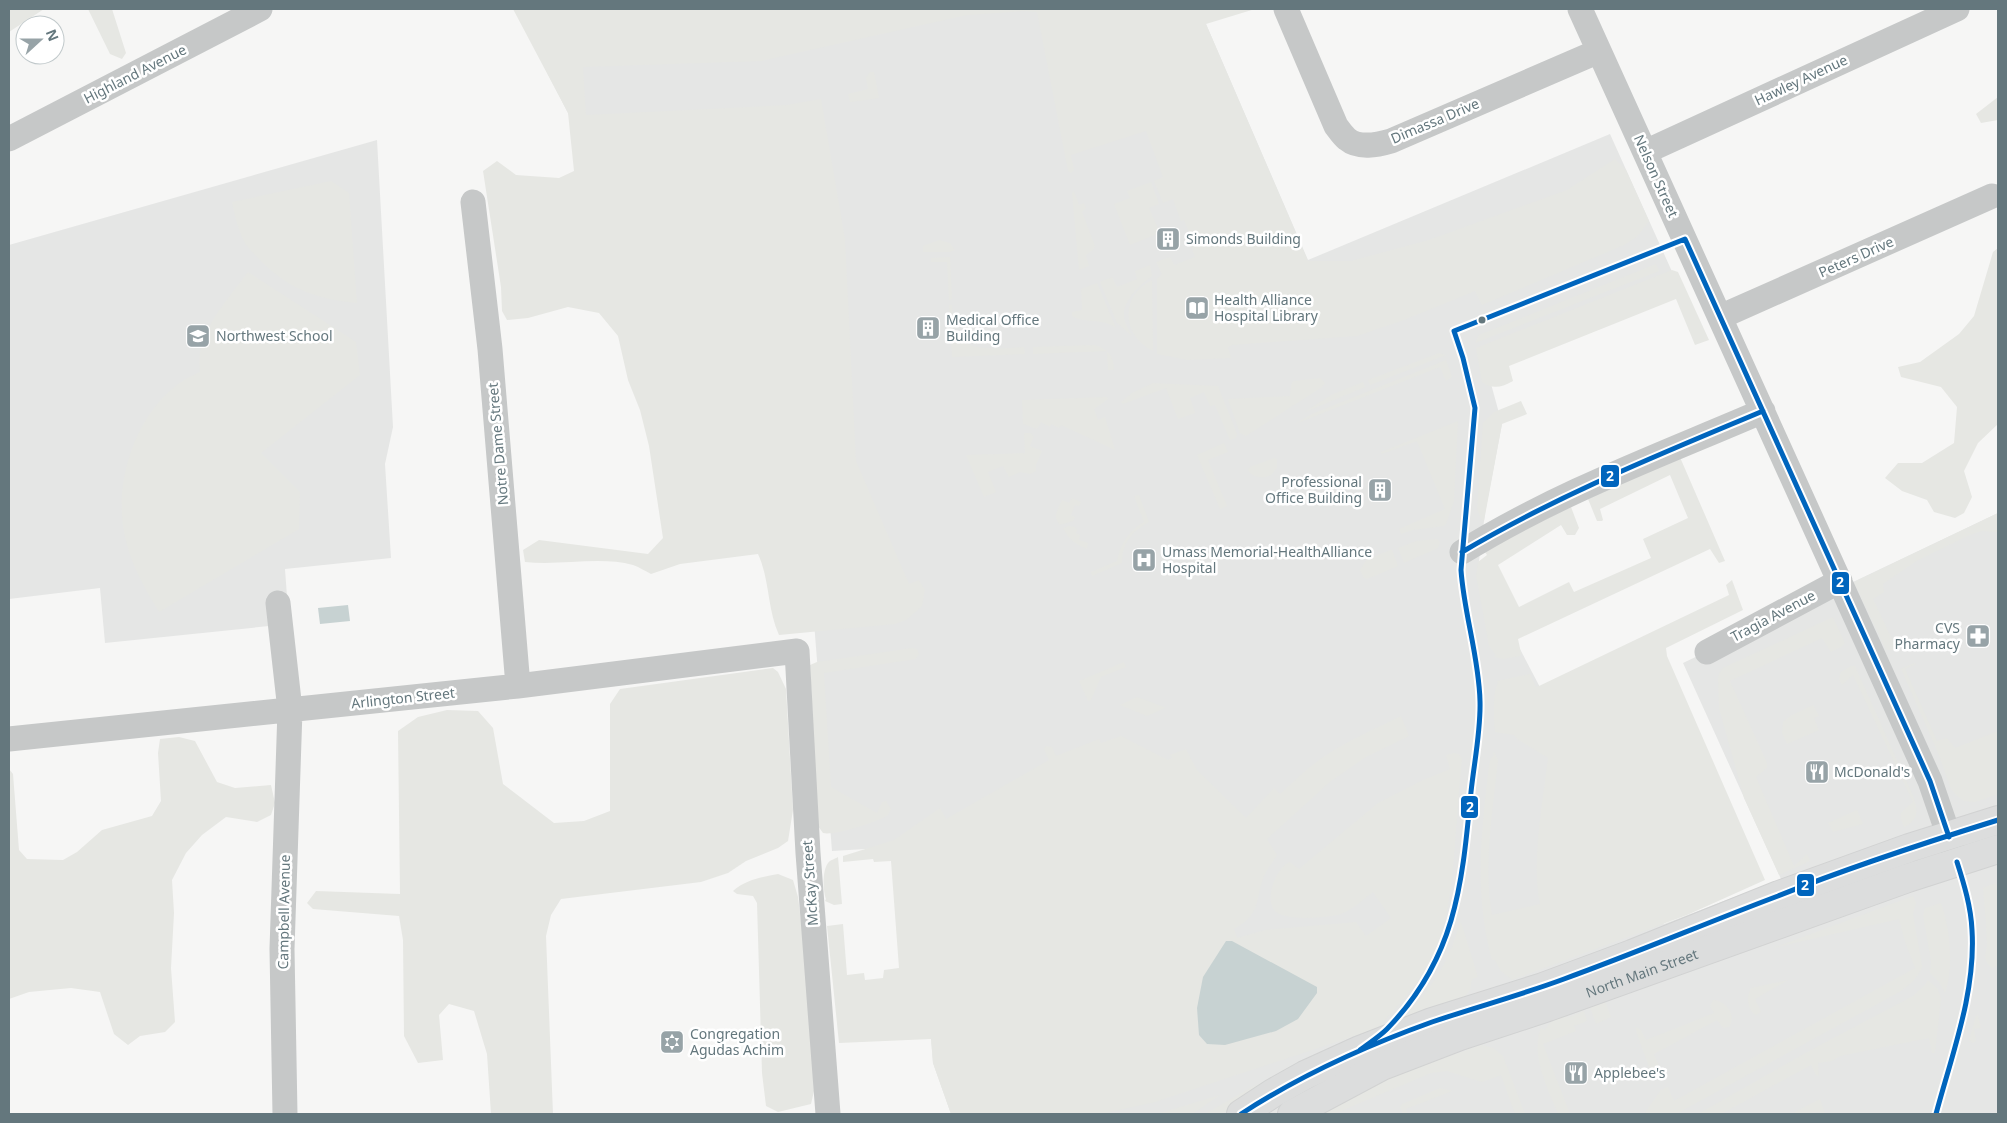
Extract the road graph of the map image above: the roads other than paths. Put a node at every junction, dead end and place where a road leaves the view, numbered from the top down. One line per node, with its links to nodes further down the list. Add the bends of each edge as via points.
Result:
1 (260, 9): 6 (street, Highland Avenue)
2 (1286, 9): 5 (street, Dimassa Drive, via 1336,126 1347,140 1361,145 1390,141)
3 (1580, 9): 5 (street, Nelson Street)
4 (1957, 9): 7 (street, Hawley Avenue)
5 (1599, 51): 7 (street, Nelson Street)
6 (9, 139)
7 (1645, 152): 10 (street, Nelson Street)
8 (1992, 196): 10 (street, Peters Drive)
9 (473, 202): 17 (street, Notre Dame Street, via 490,349)
10 (1720, 317): 11 (street, Nelson Street)
11 (1762, 411): 12 (street, via 1566,495); 13 (street, Nelson Street)
12 (1462, 552)
13 (1840, 581): 16 (street, Tragia Avenue); 21 (street, Nelson Street, via 1930,781)
14 (278, 603): 18 (street, Campbell Avenue)
15 (797, 651): 17 (street, Arlington Street); 25 (street, McKay Street, via 808,853)
16 (1708, 652)
17 (518, 686): 18 (street, Arlington Street)
18 (290, 710): 19 (street, Arlington Street); 24 (street, Campbell Avenue, via 282,949)
19 (9, 739)
20 (1998, 820): 21 (main road, North Main Street)
21 (1949, 837): 23 (street, Nelson Street); 26 (main road, North Main Street, via 1909,848 1779,895 1543,987 1469,1009 1360,1050 1273,1092)
22 (1998, 849): 23 (main road, North Main Street)
23 (1957, 862): 27 (main road, North Main Street, via 1460,1036 1382,1066)
24 (285, 1114)
25 (828, 1114)
26 (1241, 1114)
27 (1292, 1114)

